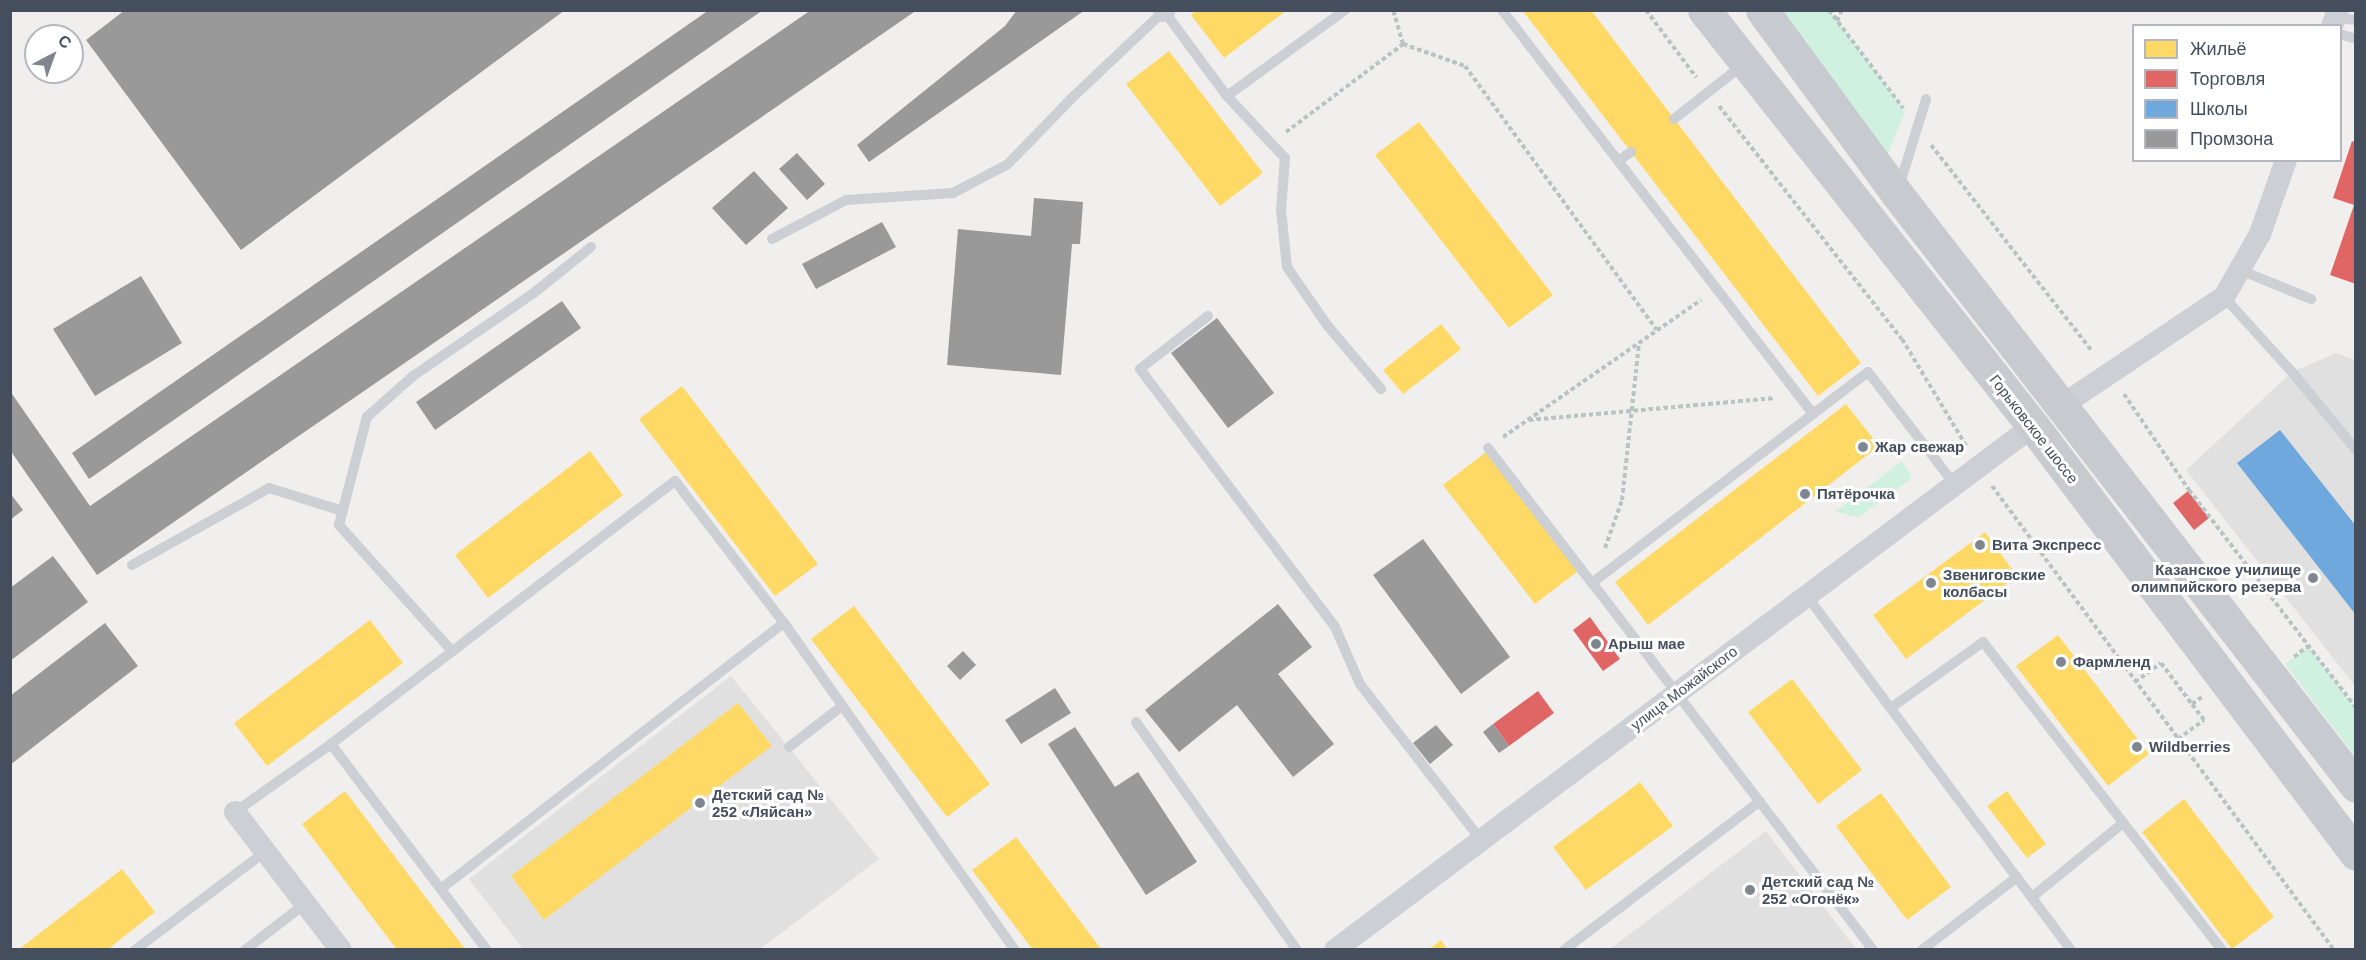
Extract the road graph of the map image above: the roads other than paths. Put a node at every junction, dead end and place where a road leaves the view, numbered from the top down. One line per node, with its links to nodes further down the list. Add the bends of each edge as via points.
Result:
1 (1345, 10): 9 (lane)
2 (1502, 10): 13 (lane)
3 (1704, 10): 8 (main road, Горьковское шоссе)
4 (1762, 10): 15 (main road)
5 (1165, 11): 9 (lane); 16 (lane, via 1008,164 953,193 846,200)
6 (2340, 21): 7 (lane)
7 (2355, 39)
8 (1745, 64): 11 (lane); 25 (main road, Горьковское шоссе)
9 (1227, 96): 22 (lane, via 1285,158 1281,210 1287,267 1327,325)
10 (1926, 99): 15 (lane)
11 (1674, 119)
12 (1630, 152): 13 (lane)
13 (1618, 161): 24 (lane)
14 (2285, 162): 18 (street, via 2260,234)
15 (1897, 194): 23 (main road)
16 (772, 239)
17 (591, 247): 29 (lane, via 535,292 413,376 367,417)
18 (2240, 270): 19 (street); 20 (lane)
19 (2224, 297): 23 (street); 27 (lane)
20 (2311, 299)
21 (1208, 316): 45 (lane, via 1140,369 1335,627 1360,684)
22 (1381, 389)
23 (2061, 406): 41 (main road)
24 (1813, 414): 28 (lane, via 1868,372); 31 (lane)
25 (2033, 426): 28 (street, улица Можайского); 47 (main road, Горьковское шоссе)
26 (1488, 448): 31 (lane)
27 (2355, 450)
28 (1955, 485): 32 (street, улица Можайского)
29 (343, 511): 30 (lane, via 269,488); 34 (lane, via 339,525)
30 (132, 565)
31 (1592, 584): 35 (lane)
32 (1807, 596): 35 (street, улица Можайского); 37 (lane)
33 (784, 623): 34 (lane, via 675,481); 36 (lane); 49 (lane)
34 (452, 651): 39 (lane)
35 (1677, 693): 42 (lane); 45 (street, улица Можайского)
36 (842, 706): 40 (lane); 56 (lane)
37 (1892, 707): 44 (lane, via 1983,642); 48 (lane)
38 (1136, 722): 57 (lane)
39 (331, 744): 43 (lane); 49 (lane)
40 (789, 747)
41 (2355, 786)
42 (1760, 801): 59 (lane); 60 (lane)
43 (236, 812): 46 (street)
44 (2123, 823): 50 (lane); 63 (lane)
45 (1481, 840): 58 (street, улица Можайского)
46 (267, 850): 51 (street); 52 (lane)
47 (2355, 854)
48 (2017, 877): 50 (lane); 61 (lane)
49 (442, 888): 55 (lane)
50 (2032, 897): 62 (lane)
51 (306, 903): 53 (lane); 54 (street)
52 (135, 950)
53 (245, 950)
54 (341, 950)
55 (487, 950)
56 (1015, 950)
57 (1297, 950)
58 (1335, 950)
59 (1564, 950)
60 (1873, 950)
61 (1922, 950)
62 (2071, 950)
63 (2222, 950)

